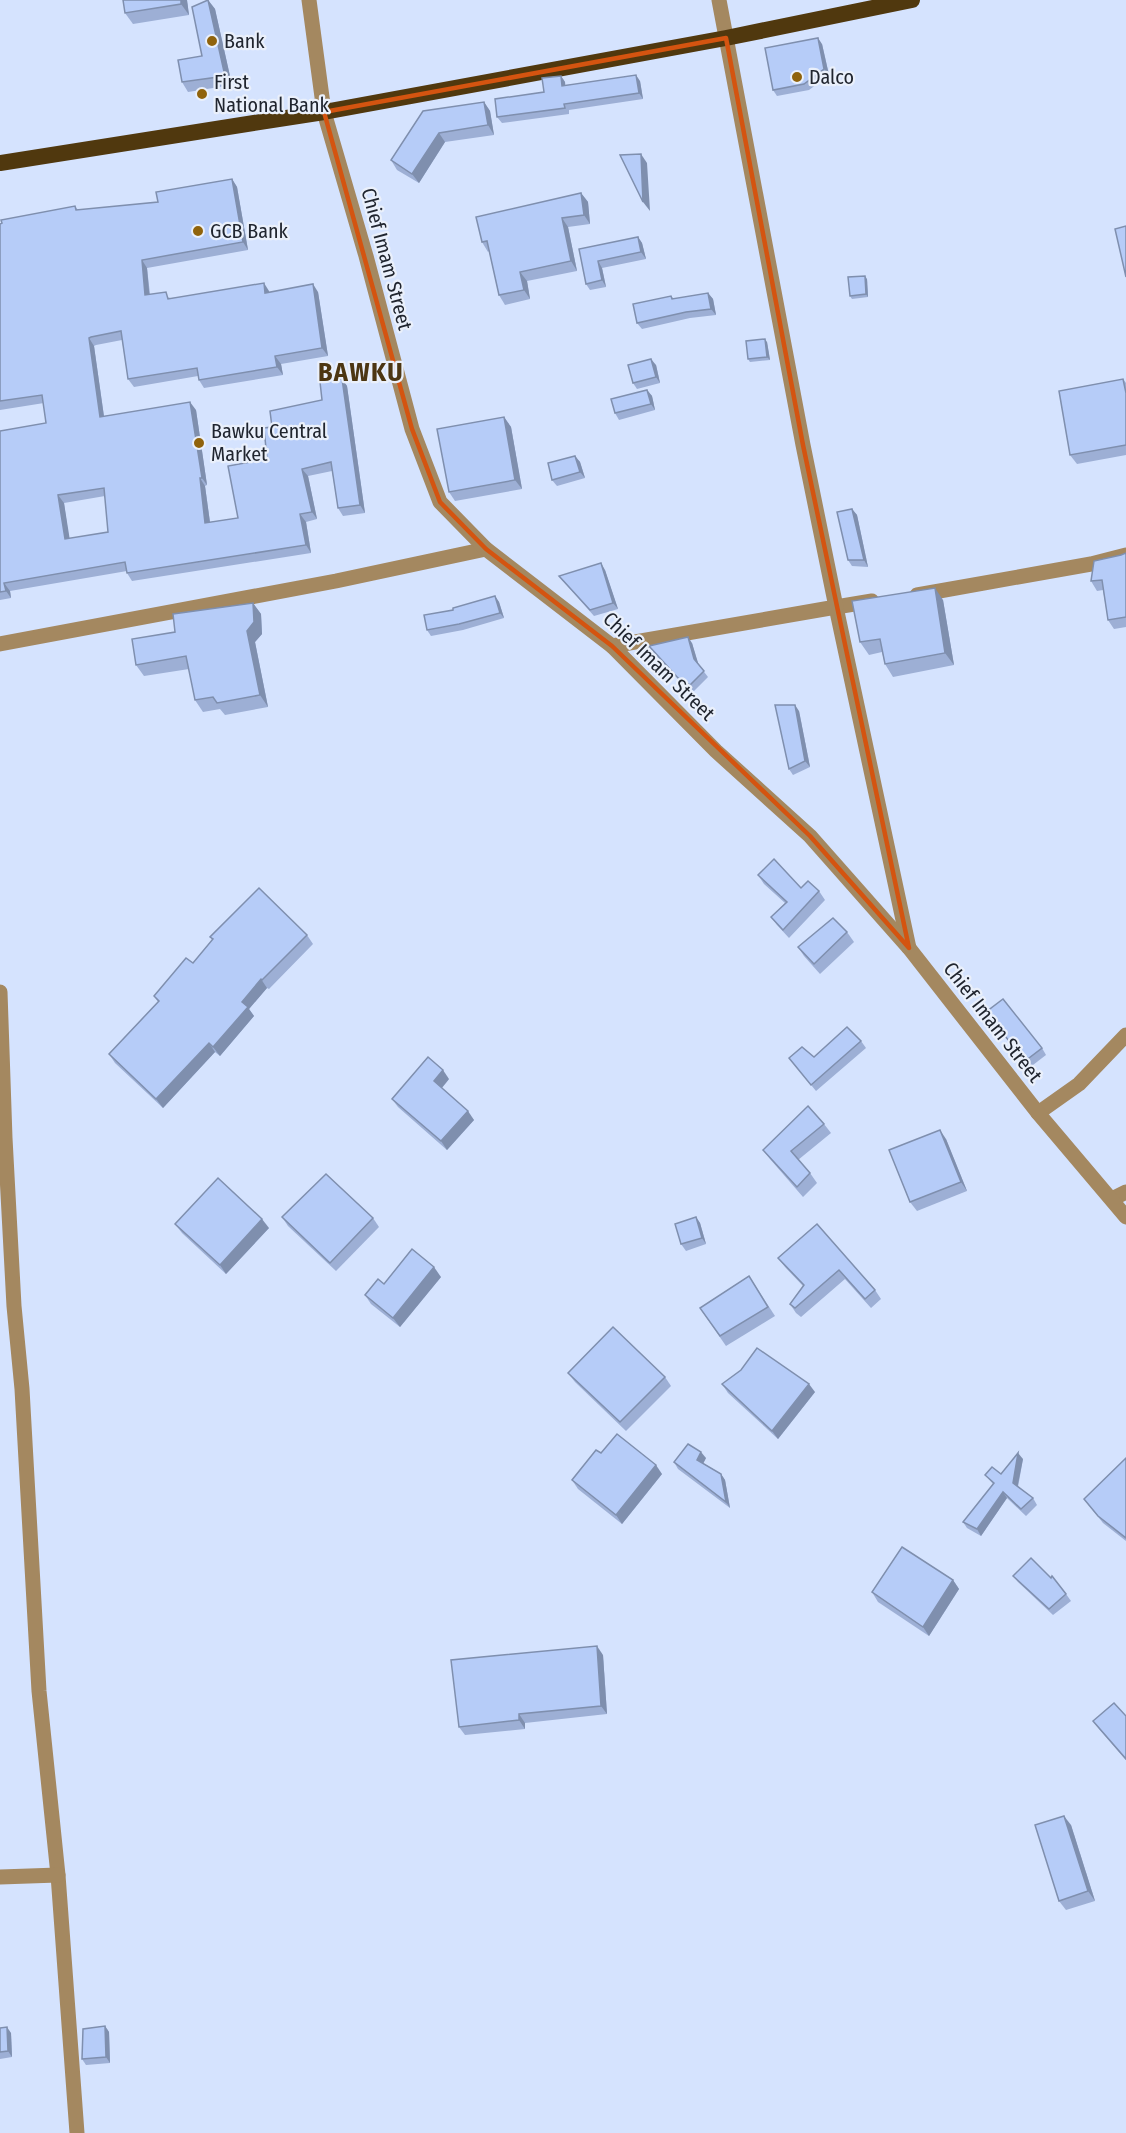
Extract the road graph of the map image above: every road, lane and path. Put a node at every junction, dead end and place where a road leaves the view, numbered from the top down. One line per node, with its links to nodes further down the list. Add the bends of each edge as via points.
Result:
1 (309, 0): 5 (street, Chief Imam Street)
2 (719, 0): 4 (street)
3 (912, 0): 4 (highway)
4 (726, 38): 5 (highway); 11 (street)
5 (324, 112): 6 (highway); 7 (street, Chief Imam Street, via 415,438 440,502)
6 (0, 162)
7 (486, 549): 12 (street); 13 (street, Chief Imam Street)
8 (1126, 555): 9 (street)
9 (906, 596)
10 (883, 600): 11 (street)
11 (836, 607): 13 (street); 14 (street)
12 (0, 644)
13 (612, 646): 14 (street, Chief Imam Street, via 716,751 810,836)
14 (909, 948): 17 (street, Chief Imam Street)
15 (0, 992): 18 (street)
16 (1126, 1035): 17 (street, via 1079,1084)
17 (1038, 1113): 19 (street, Chief Imam Street)
18 (2, 1138): 21 (street, via 39,1691)
19 (1119, 1195): 20 (street, Chief Imam Street)
20 (1126, 1217)
21 (58, 1875): 22 (street); 23 (street)
22 (0, 1877)
23 (77, 2133)

